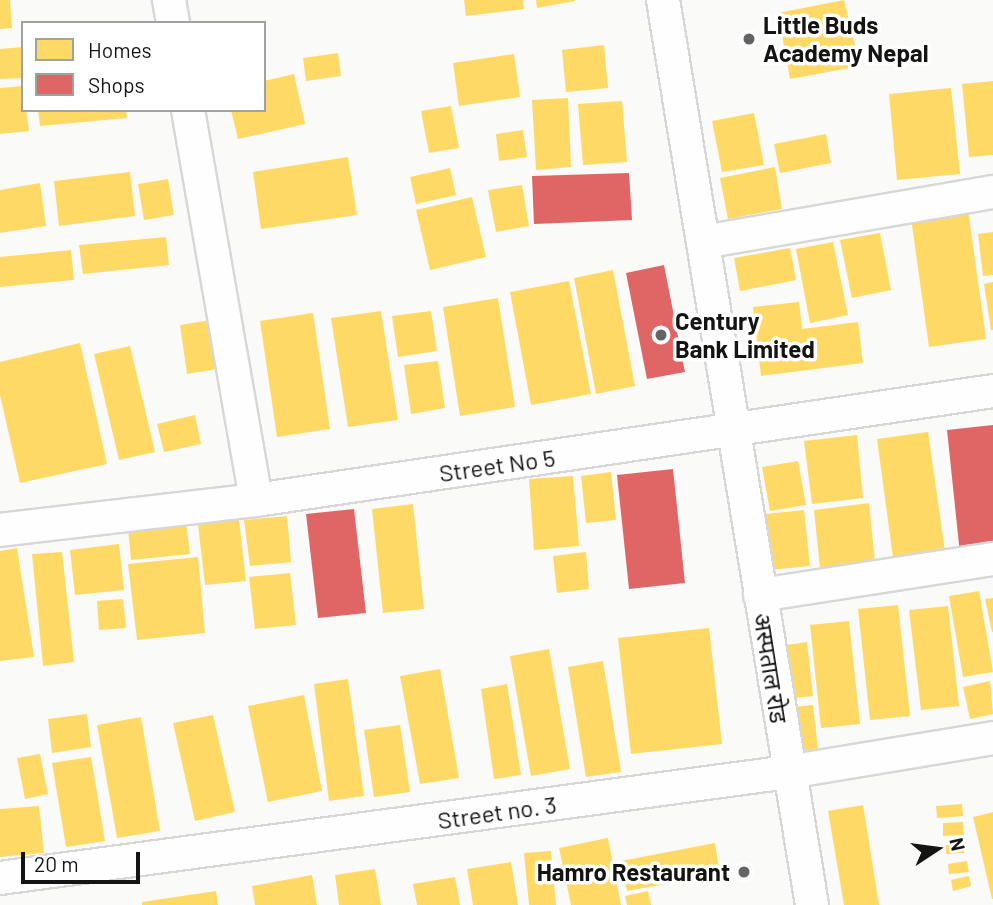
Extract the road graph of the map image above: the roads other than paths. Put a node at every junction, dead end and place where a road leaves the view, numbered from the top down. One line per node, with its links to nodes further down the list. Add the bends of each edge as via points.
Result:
1 (169, 0): 3 (street)
2 (663, 0): 6 (street, अस्पताल रोड)
3 (173, 21)
4 (188, 112): 9 (street)
5 (993, 192): 6 (street)
6 (703, 242): 8 (street, अस्पताल रोड)
7 (993, 391): 8 (street, Street No 5)
8 (733, 430): 9 (street, Street No 5); 12 (street, अस्पताल रोड)
9 (256, 500): 10 (street, Street No 5)
10 (0, 530)
11 (993, 559): 12 (street)
12 (760, 595): 14 (street, अस्पताल रोड)
13 (993, 738): 14 (street, Street no. 3)
14 (788, 772): 15 (street, Street no. 3); 16 (street, अस्पताल रोड)
15 (0, 878)
16 (812, 905)

